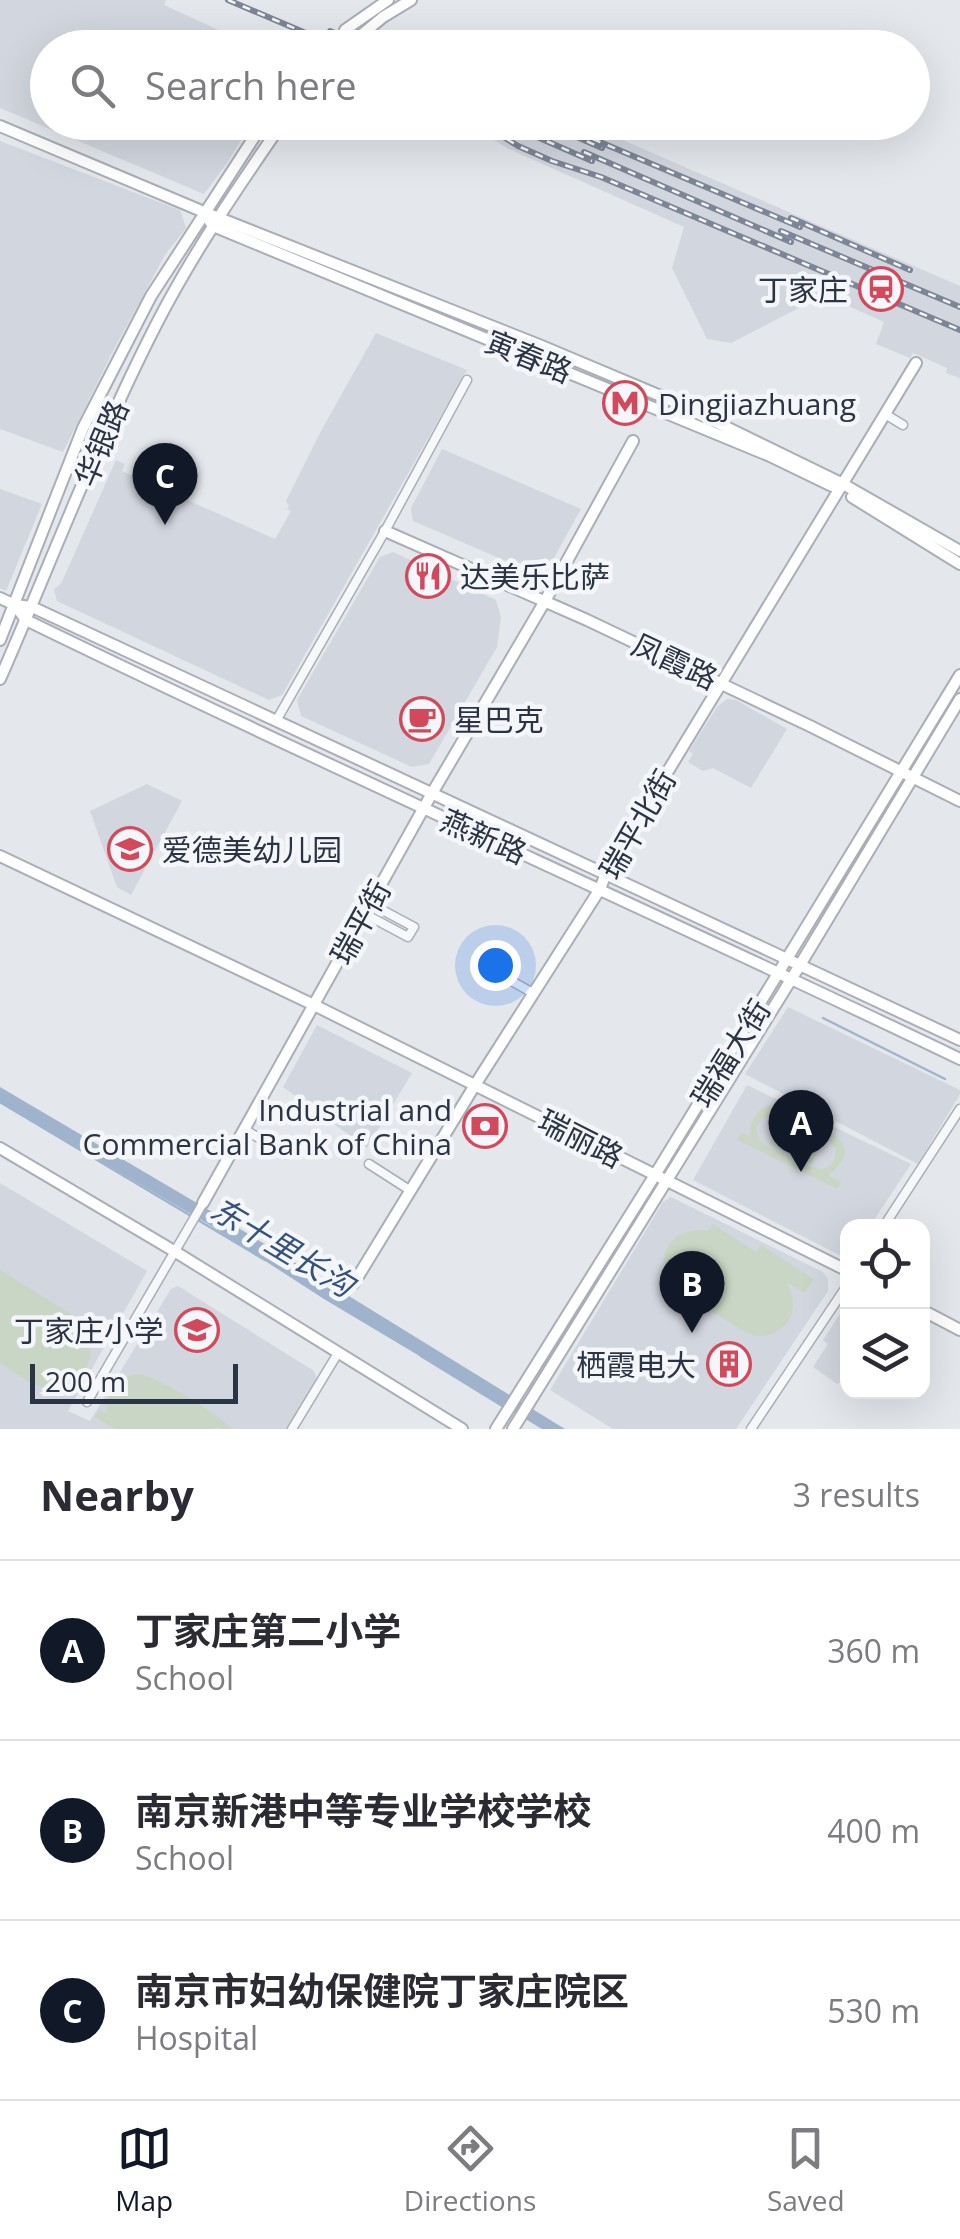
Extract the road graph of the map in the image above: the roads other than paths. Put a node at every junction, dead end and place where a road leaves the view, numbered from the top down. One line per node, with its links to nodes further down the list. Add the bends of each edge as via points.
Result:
1 (388, 0): 3 (street)
2 (411, 0): 4 (street)
3 (345, 30)
4 (368, 30)
5 (0, 126): 6 (street)
6 (30, 139)
7 (33, 140): 10 (street)
8 (252, 140): 10 (street, 华银路)
9 (270, 140): 11 (street, 华银路)
10 (204, 212): 11 (street); 23 (street, 华银路, via 150,296 83,428)
11 (216, 221): 17 (street, 寅春路); 24 (street, 华银路, via 114,412)
12 (916, 363): 14 (street, 瑞平北街)
13 (466, 380): 18 (street)
14 (885, 414): 15 (street); 17 (street, 瑞平北街)
15 (903, 425)
16 (632, 441): 22 (street, 瑞平街)
17 (841, 487): 19 (street, 寅春路); 20 (street, 寅春路); 29 (street, 瑞平北街)
18 (385, 531): 22 (street, 凤霞路); 31 (street)
19 (960, 551)
20 (960, 564)
21 (0, 598): 23 (street, 燕新路)
22 (545, 601): 29 (street, 凤霞路); 33 (street, 瑞平街)
23 (15, 604): 24 (street, 燕新路); 25 (street, 燕新路); 26 (street, 华银路)
24 (32, 608): 25 (street, 华银路); 31 (street, 燕新路)
25 (26, 620): 28 (street, 华银路); 35 (street, 燕新路)
26 (0, 640)
27 (960, 675): 32 (street, 瑞福大街)
28 (0, 678)
29 (721, 683): 32 (street, 凤霞路); 37 (street, 瑞平北街)
30 (960, 699): 32 (street, 瑞福大街)
31 (276, 720): 33 (street, 燕新路)
32 (907, 773): 34 (street, 凤霞路); 40 (street, 瑞福大街); 41 (street, 瑞福大街)
33 (431, 795): 35 (street, 瑞平街); 37 (street, 燕新路)
34 (960, 801)
35 (424, 809): 38 (street, 燕新路); 39 (street, 瑞平街)
36 (0, 856): 46 (street, 瑞丽路)
37 (606, 873): 38 (street, 瑞平北街); 40 (street, 燕新路)
38 (600, 889): 43 (street, 燕新路); 45 (street, 瑞平北街)
39 (368, 909): 39 (street, via 408,937 414,926); 46 (street, 瑞平街)
40 (787, 959): 41 (street, 燕新路); 43 (street, 瑞福大街)
41 (800, 965): 44 (street, 瑞福大街); 47 (street, 燕新路)
42 (490, 969): 45 (street)
43 (780, 972): 44 (street, 燕新路); 55 (street, 瑞福大街)
44 (792, 978): 48 (street, 燕新路); 56 (street, 瑞福大街)
45 (533, 994): 49 (street, 瑞平北街)
46 (314, 1005): 49 (street, 瑞丽路); 51 (street, 瑞平街)
47 (960, 1040)
48 (960, 1059)
49 (475, 1085): 55 (street, 瑞丽路); 57 (street, 瑞平北街)
50 (960, 1109): 59 (street)
51 (244, 1130): 53 (street); 58 (street, 瑞平街)
52 (0, 1148): 60 (street)
53 (285, 1154)
54 (369, 1164): 57 (street)
55 (655, 1175): 56 (street, 瑞丽路); 71 (street, 瑞福大街)
56 (666, 1181): 61 (street, 瑞丽路); 68 (street, 瑞福大街)
57 (411, 1191): 62 (street, 瑞平北街)
58 (203, 1203): 60 (street, 瑞平街)
59 (889, 1219)
60 (174, 1251): 66 (street); 67 (street, 瑞平街)
61 (840, 1267)
62 (354, 1282)
63 (840, 1296): 72 (street)
64 (930, 1314): 65 (street)
65 (960, 1330)
66 (338, 1353): 69 (street); 70 (street)
67 (87, 1402)
68 (514, 1427)
69 (292, 1429)
70 (462, 1429)
71 (496, 1429)
72 (751, 1429)

